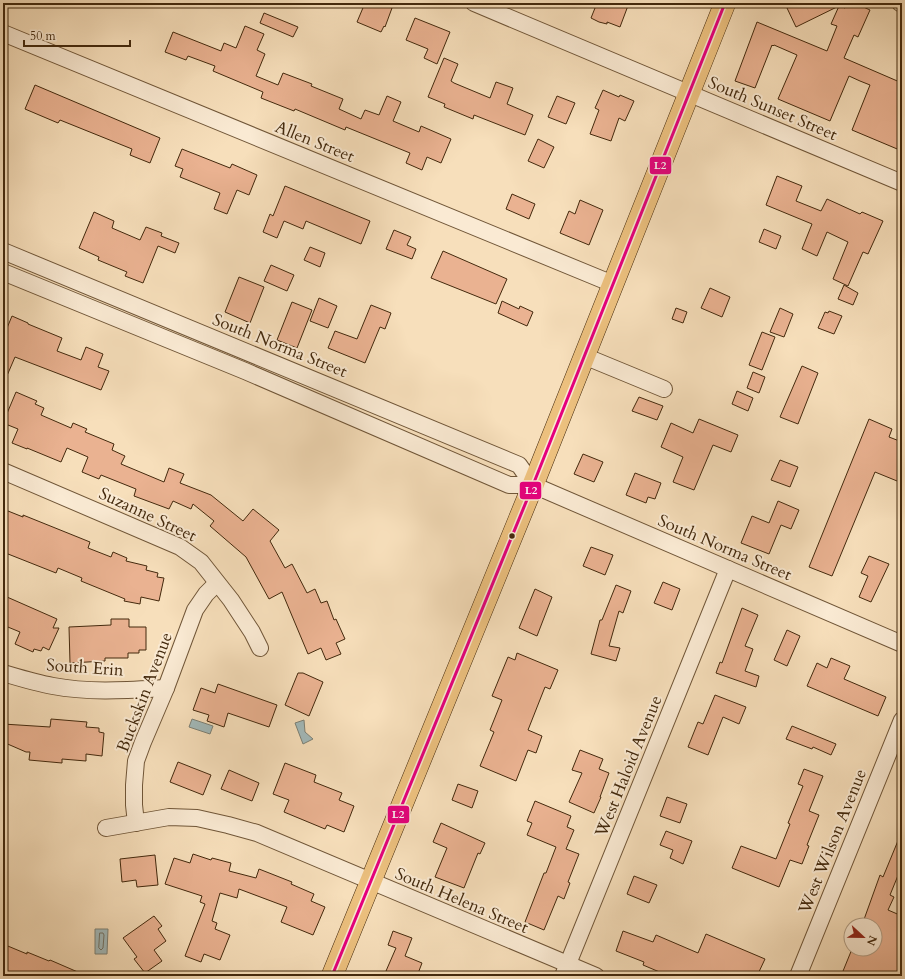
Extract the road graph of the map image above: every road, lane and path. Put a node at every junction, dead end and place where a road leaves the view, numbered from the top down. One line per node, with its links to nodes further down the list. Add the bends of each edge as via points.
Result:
1 (474, 3): 4 (street, South Sunset Street)
2 (725, 3): 4 (main road)
3 (3, 32): 8 (street, Allen Street)
4 (689, 93): 5 (street, South Sunset Street); 8 (main road)
5 (902, 183)
6 (3, 251): 12 (street, South Norma Street, via 519,464)
7 (3, 272): 12 (street, South Norma Street, via 246,372 508,485)
8 (613, 284): 9 (main road)
9 (584, 356): 10 (street); 12 (main road)
10 (664, 389)
11 (3, 471): 14 (street, Suzanne Street, via 180,547 201,562)
12 (533, 486): 13 (street, South Norma Street); 22 (main road)
13 (728, 570): 15 (street, South Norma Street); 23 (street, West Haloid Avenue)
14 (217, 583): 16 (street, Suzanne Street, via 243,618); 18 (street, Buckskin Avenue, via 194,610)
15 (902, 644)
16 (260, 648)
17 (3, 673): 18 (street, South Erin, via 48,685 80,689)
18 (166, 688): 20 (street, Buckskin Avenue, via 136,761)
19 (902, 720): 26 (street, West Wilson Avenue)
20 (136, 823): 21 (street, South Helena Street); 22 (street, South Helena Street, via 169,817 197,818 228,825 257,833)
21 (106, 828)
22 (370, 882): 23 (street, South Helena Street); 24 (main road)
23 (566, 970): 25 (street, South Helena Street)
24 (332, 976)
25 (596, 976)
26 (798, 976)

